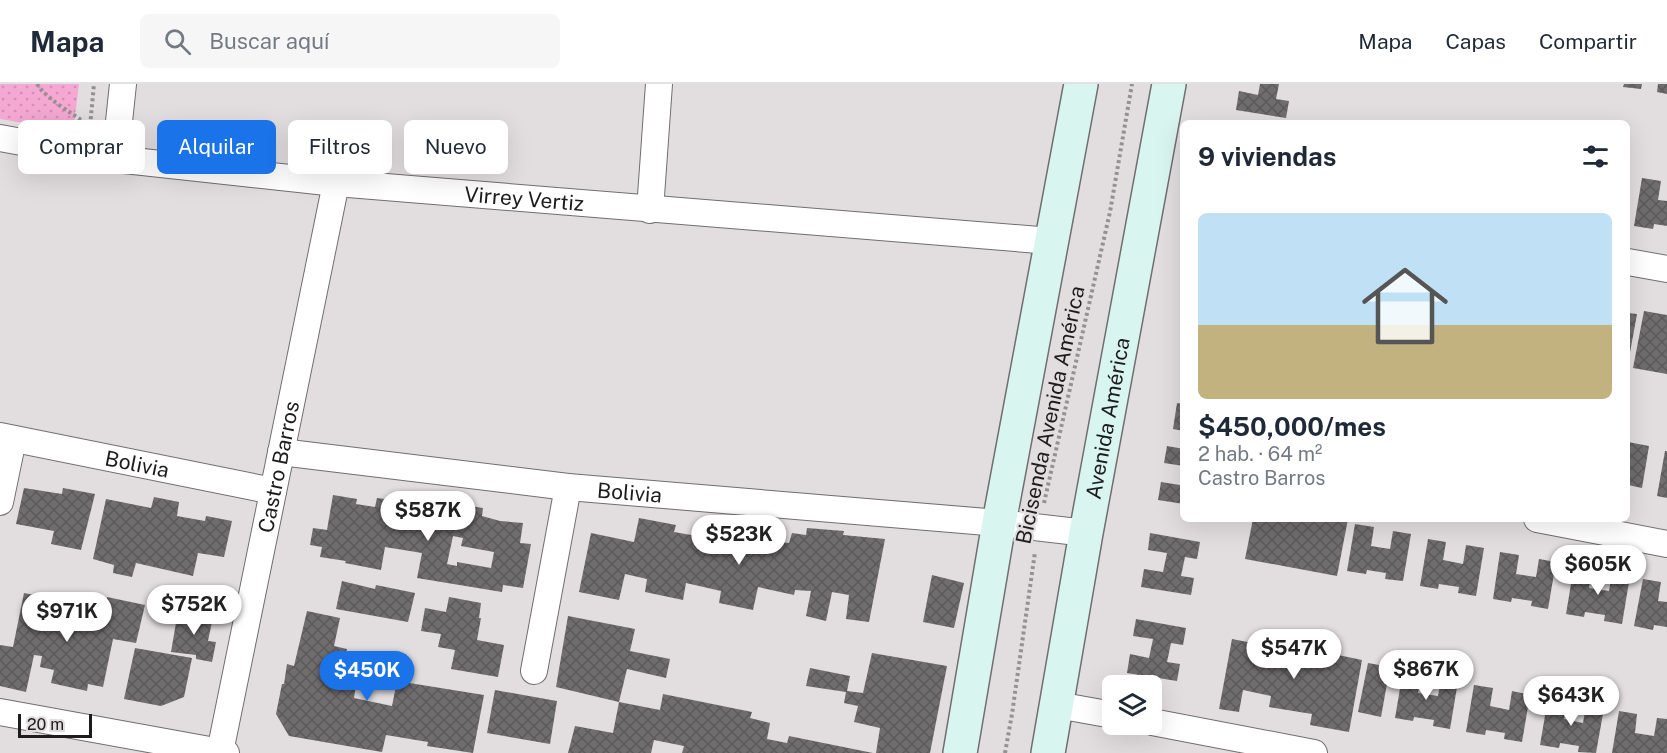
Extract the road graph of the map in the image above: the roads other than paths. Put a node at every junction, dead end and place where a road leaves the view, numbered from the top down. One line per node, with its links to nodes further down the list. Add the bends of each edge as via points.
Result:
1 (123, 84): 5 (street)
2 (659, 84): 10 (street)
3 (1081, 84): 11 (main road)
4 (1169, 84): 21 (main road, Avenida América)
5 (119, 120)
6 (0, 138): 7 (street, Virrey Vertiz)
7 (18, 141)
8 (145, 162): 9 (street, Virrey Vertiz)
9 (336, 183): 10 (street, Virrey Vertiz); 15 (street, Castro Barros)
10 (650, 210): 11 (street, Virrey Vertiz)
11 (1052, 241): 20 (main road)
12 (1630, 262): 13 (street)
13 (1667, 269)
14 (7, 437): 17 (street, Bolivia); 18 (street)
15 (281, 452): 16 (street, Bolivia); 17 (street, Castro Barros)
16 (568, 487): 20 (street, Bolivia); 23 (street)
17 (273, 491): 28 (street, Castro Barros)
18 (0, 502)
19 (1553, 522): 22 (street)
20 (999, 523): 21 (street, Bolivia); 29 (main road)
21 (1086, 533): 24 (main road, Avenida América)
22 (1667, 544)
23 (534, 671)
24 (1057, 705): 26 (street); 30 (main road, Avenida América)
25 (0, 712): 28 (street)
26 (1102, 713)
27 (1162, 725): 31 (street)
28 (223, 753)
29 (960, 753)
30 (1048, 753)
31 (1314, 753)

